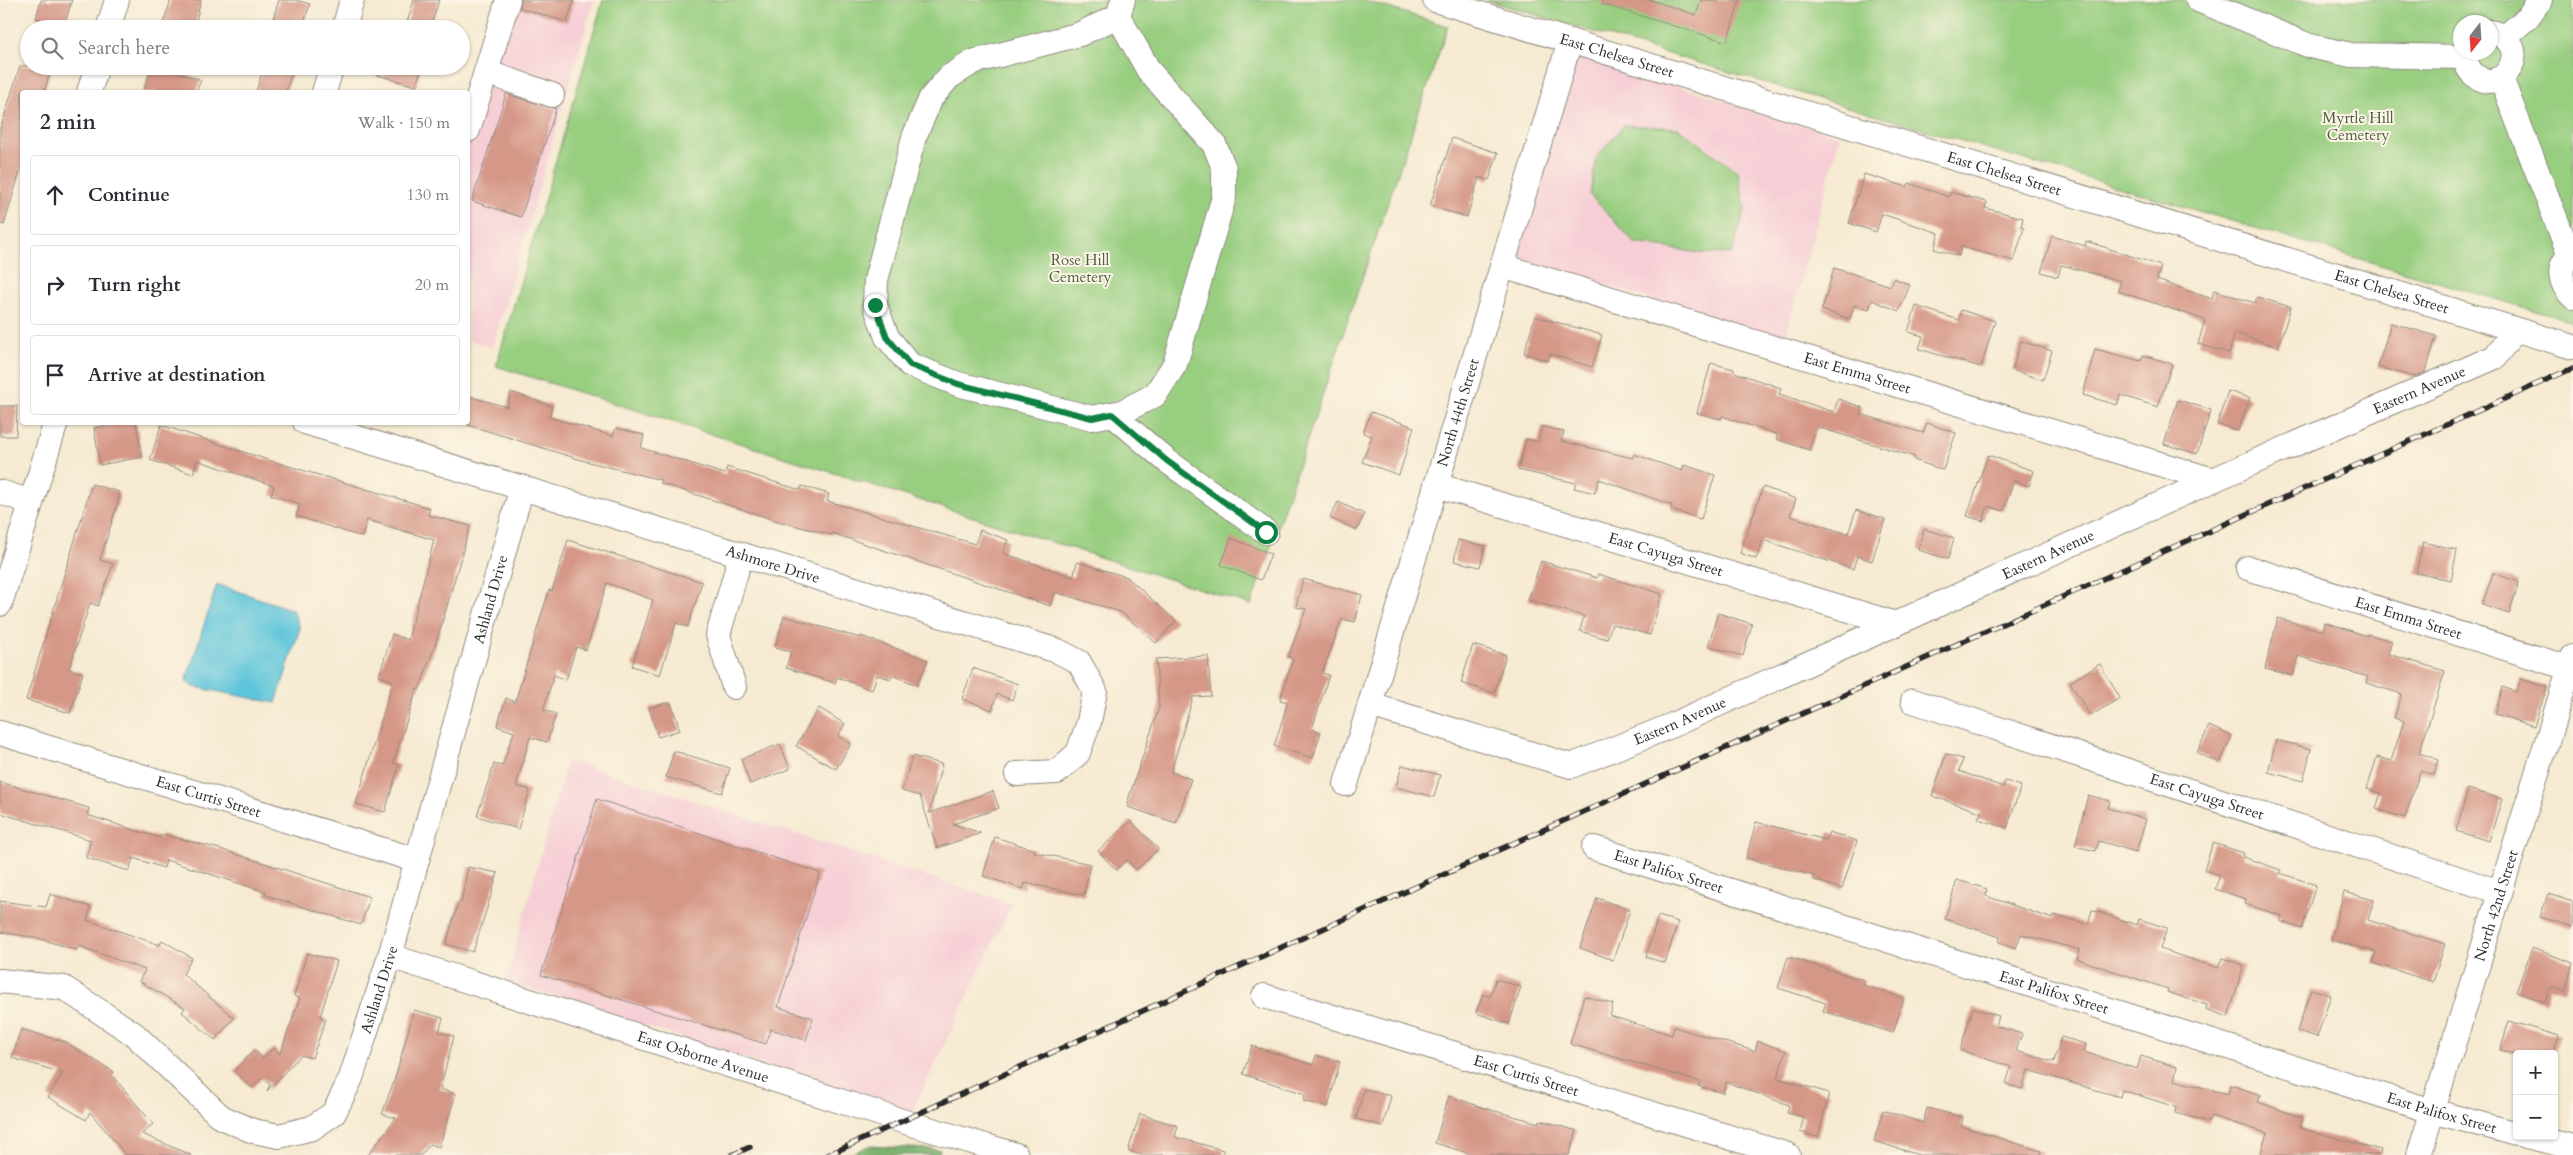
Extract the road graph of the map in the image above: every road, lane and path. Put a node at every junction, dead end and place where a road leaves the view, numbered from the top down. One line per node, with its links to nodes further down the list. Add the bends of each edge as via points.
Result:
1 (117, 0): 8 (street)
2 (352, 0): 9 (street)
3 (508, 0): 14 (street)
4 (1435, 0): 11 (street, East Chelsea Street)
5 (2198, 0): 12 (street, via 2310,46 2351,55)
6 (2540, 0): 10 (street, via 2527,18)
7 (1121, 8): 27 (street, via 1149,71 1214,144 1224,168 1224,197 1175,364 1155,395); 27 (street, via 1080,34 973,62 949,77 931,98 914,137 878,270 875,305 887,337 910,365 958,384 1092,418)
8 (111, 20)
9 (346, 20)
10 (2498, 35): 17 (street, via 2514,51 2514,59)
11 (1570, 41): 23 (street, North 44th Street); 25 (street, East Chelsea Street)
12 (2453, 55)
13 (2467, 60): 17 (street, via 2471,72 2478,77 2485,80)
14 (486, 72): 20 (street); 21 (street)
15 (94, 75): 18 (street)
16 (329, 75): 19 (street)
17 (2501, 78): 22 (street)
18 (90, 90)
19 (325, 90)
20 (552, 95)
21 (470, 124)
22 (2572, 255): 24 (street, via 2562,269 2561,277)
23 (1502, 266): 30 (street, East Emma Street); 31 (street, North 44th Street)
24 (2573, 296)
25 (2514, 330): 26 (street, East Chelsea Street); 30 (street, Eastern Avenue, via 2495,357)
26 (2573, 347)
27 (1112, 414): 35 (street, via 1167,461)
28 (55, 425): 34 (street)
29 (315, 425): 32 (street, Ashmore Drive)
30 (2213, 480): 39 (street, Eastern Avenue)
31 (1436, 485): 39 (street, East Cayuga Street); 43 (street, North 44th Street)
32 (522, 488): 36 (street, Ashmore Drive); 48 (street, Ashland Drive)
33 (0, 492): 34 (street)
34 (31, 502): 38 (street)
35 (1266, 532)
36 (741, 555): 41 (street, via 718,635); 45 (street, Ashmore Drive, via 1058,651 1079,662 1095,691 1078,753 1056,772)
37 (2248, 568): 40 (street, East Emma Street)
38 (0, 604)
39 (1896, 624): 43 (street, Eastern Avenue, via 1668,727 1571,766)
40 (2571, 662): 49 (street, North 42nd Street)
41 (734, 688)
42 (1913, 701): 49 (street, East Cayuga Street)
43 (1370, 705): 46 (street, North 44th Street)
44 (0, 733): 48 (street, East Curtis Street)
45 (1017, 774)
46 (1346, 784)
47 (1594, 848): 53 (street, East Palifox Street)
48 (416, 860): 50 (street, Ashland Drive)
49 (2500, 892): 53 (street, North 42nd Street)
50 (390, 956): 51 (street, Ashland Drive, via 351,1078 334,1113 312,1128 280,1136 253,1131 221,1117 134,1034 64,988); 57 (street, East Osborne Avenue, via 902,1122)
51 (0, 981)
52 (1264, 996): 58 (street, East Curtis Street)
53 (2432, 1111): 54 (street, East Palifox Street); 59 (street, North 42nd Street)
54 (2513, 1133)
55 (2543, 1140): 56 (street)
56 (2573, 1147)
57 (1016, 1155)
58 (1788, 1155)
59 (2419, 1155)

